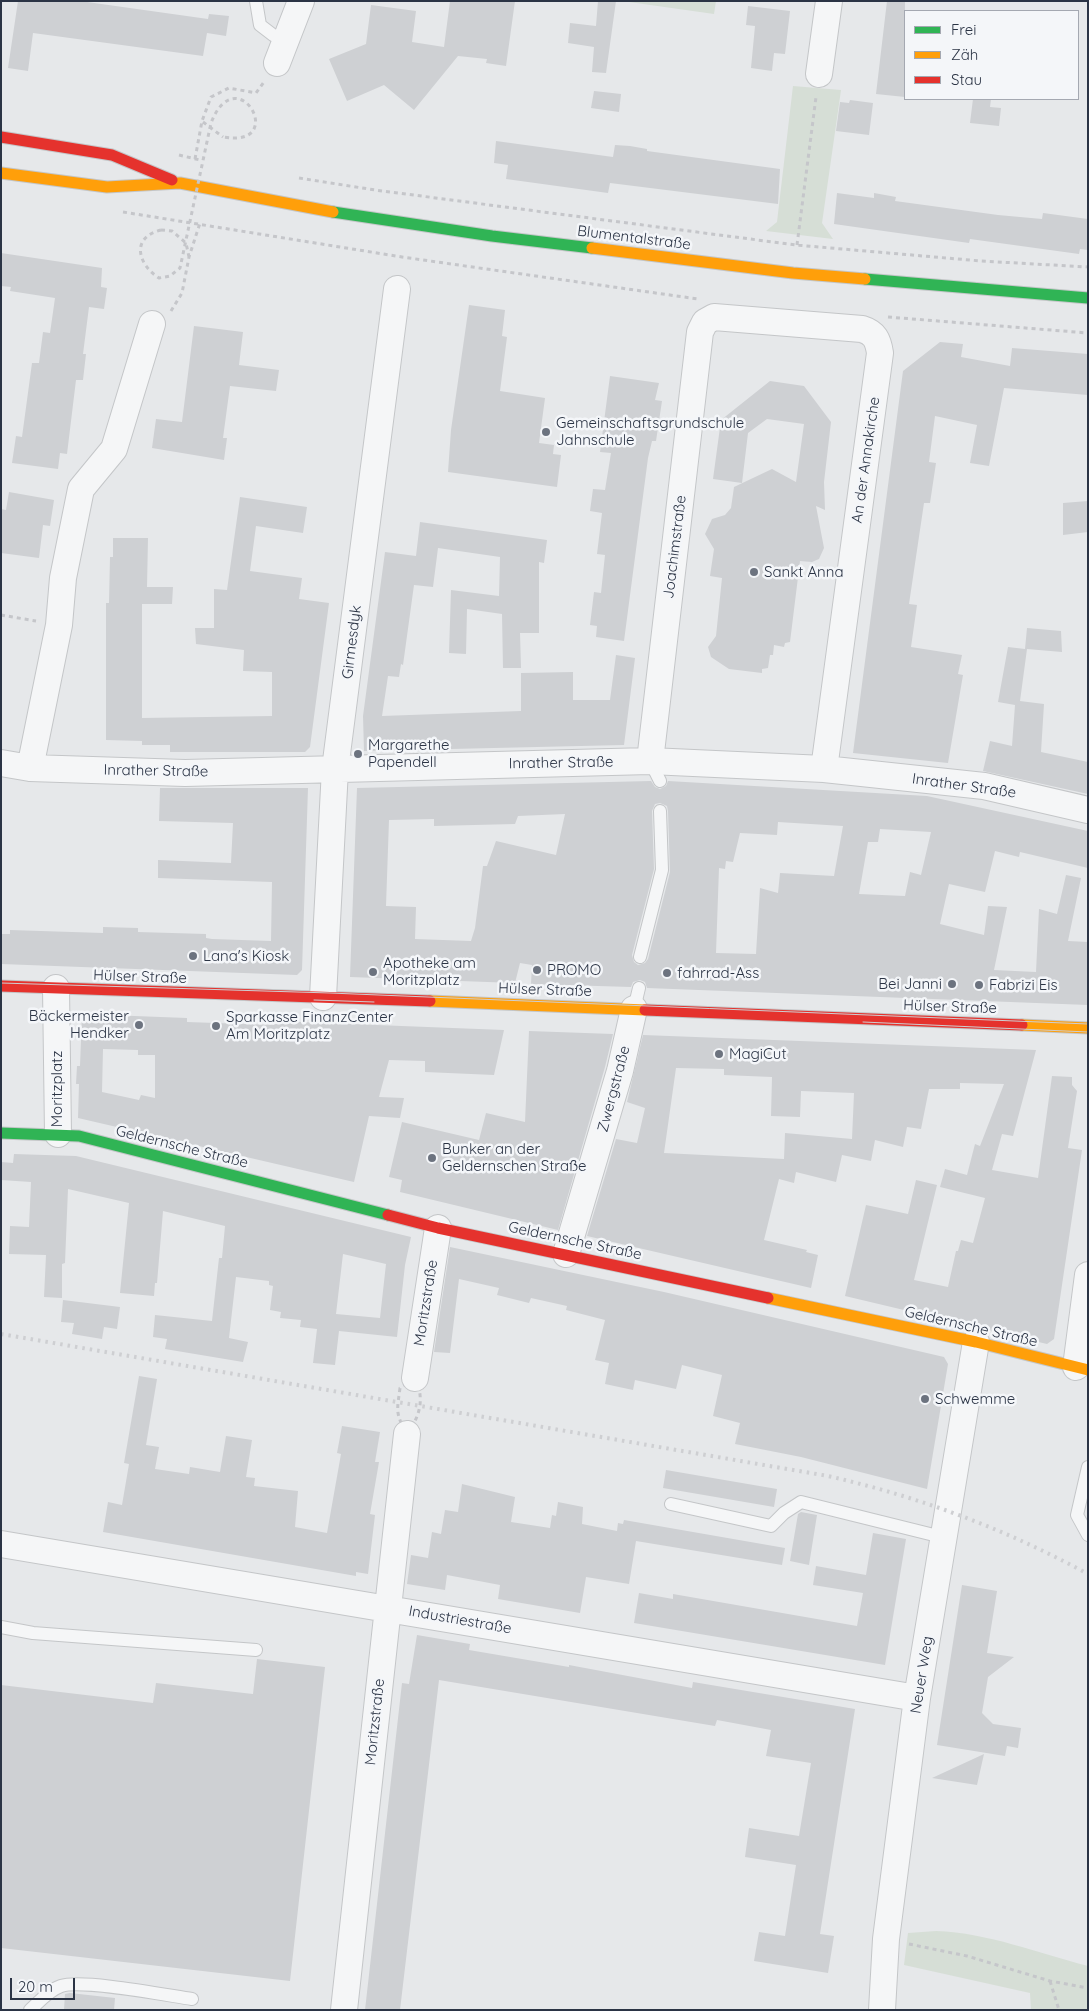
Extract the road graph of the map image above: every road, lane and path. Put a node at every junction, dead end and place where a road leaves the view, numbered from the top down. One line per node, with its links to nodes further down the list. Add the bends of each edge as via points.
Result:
1 (256, 1): 4 (lane, via 260,25)
2 (301, 1): 4 (street)
3 (829, 1): 5 (street)
4 (282, 52): 6 (path, via 256,93 228,88 210,97)
5 (819, 74): 16 (path)
6 (202, 122): 9 (path); 17 (path, bridge, via 223,137 236,140 252,132 256,122 253,110 235,97 225,100 217,108 209,132 180,268 170,276 159,278 141,259 141,247 144,238 152,232 172,231 186,243)
7 (1, 137): 13 (street, Blumentalstraße, via 112,155)
8 (177, 154): 9 (path)
9 (195, 158): 10 (path)
10 (205, 161)
11 (1, 173): 13 (street, Blumentalstraße, via 107,187)
12 (291, 177): 16 (path)
13 (180, 183): 20 (street, Blumentalstraße, via 345,214 492,236 792,272)
14 (172, 219): 15 (path)
15 (200, 223): 17 (path); 21 (path, via 402,257)
16 (796, 245): 18 (path)
17 (189, 257): 23 (path, via 182,293 169,314)
18 (1088, 267)
19 (397, 289): 30 (street, Girmesdyk)
20 (1088, 298)
21 (706, 300)
22 (878, 316): 25 (path)
23 (152, 324): 27 (street, via 114,449 81,489 63,578)
24 (700, 332): 31 (street, An der Annakirche, via 714,317 862,329 872,332 878,342 880,353); 32 (street, Joachimstraße)
25 (1088, 333)
26 (1, 615): 27 (path)
27 (59, 625): 29 (street)
28 (1, 763): 29 (street, Inrather Straße)
29 (30, 768): 30 (street, Inrather Straße, via 184,773)
30 (335, 769): 32 (street, Inrather Straße); 38 (street, Girmesdyk)
31 (824, 769): 32 (street, Inrather Straße); 33 (street, Inrather Straße, via 984,786)
32 (655, 771)
33 (1088, 810)
34 (660, 811): 35 (lane, via 662,870)
35 (640, 957)
36 (1, 986): 37 (street, Hülser Straße)
37 (56, 988): 38 (street, Hülser Straße); 42 (street, Moritzplatz)
38 (323, 997): 39 (street, Hülser Straße)
39 (636, 998): 40 (street, Hülser Straße); 44 (street, Zwergstraße, via 620,1070)
40 (1088, 1028)
41 (1, 1133): 42 (street, Moritzplatz)
42 (58, 1134): 43 (street, Geldernsche Straße, via 80,1136)
43 (438, 1228): 44 (street, Geldernsche Straße); 48 (street, Moritzstraße)
44 (566, 1254): 46 (street, Geldernsche Straße)
45 (1088, 1275): 47 (street)
46 (976, 1342): 47 (street, Geldernsche Straße); 53 (street, Neuer Weg)
47 (1082, 1368)
48 (415, 1378): 49 (path, via 421,1391 420,1405 418,1419); 49 (path, via 400,1388 396,1414)
49 (407, 1434): 55 (street, Moritzstraße)
50 (1088, 1467): 52 (lane, via 1077,1515)
51 (671, 1504): 53 (lane, via 771,1526 801,1502)
52 (1088, 1535)
53 (946, 1538): 58 (street, Neuer Weg)
54 (1, 1544): 55 (street, Industriestraße)
55 (388, 1608): 58 (street, Industriestraße); 64 (street, Moritzstraße)
56 (1, 1627): 57 (lane, via 33,1633)
57 (256, 1650)
58 (918, 1698): 59 (street, Neuer Weg)
59 (886, 1939): 60 (path, via 967,1956); 65 (street, Neuer Weg)
60 (1050, 1981): 61 (path); 66 (path)
61 (1088, 1988)
62 (192, 1999): 63 (lane, via 85,1984 61,1986)
63 (30, 2010)
64 (344, 2010)
65 (882, 2010)
66 (1059, 2010)

